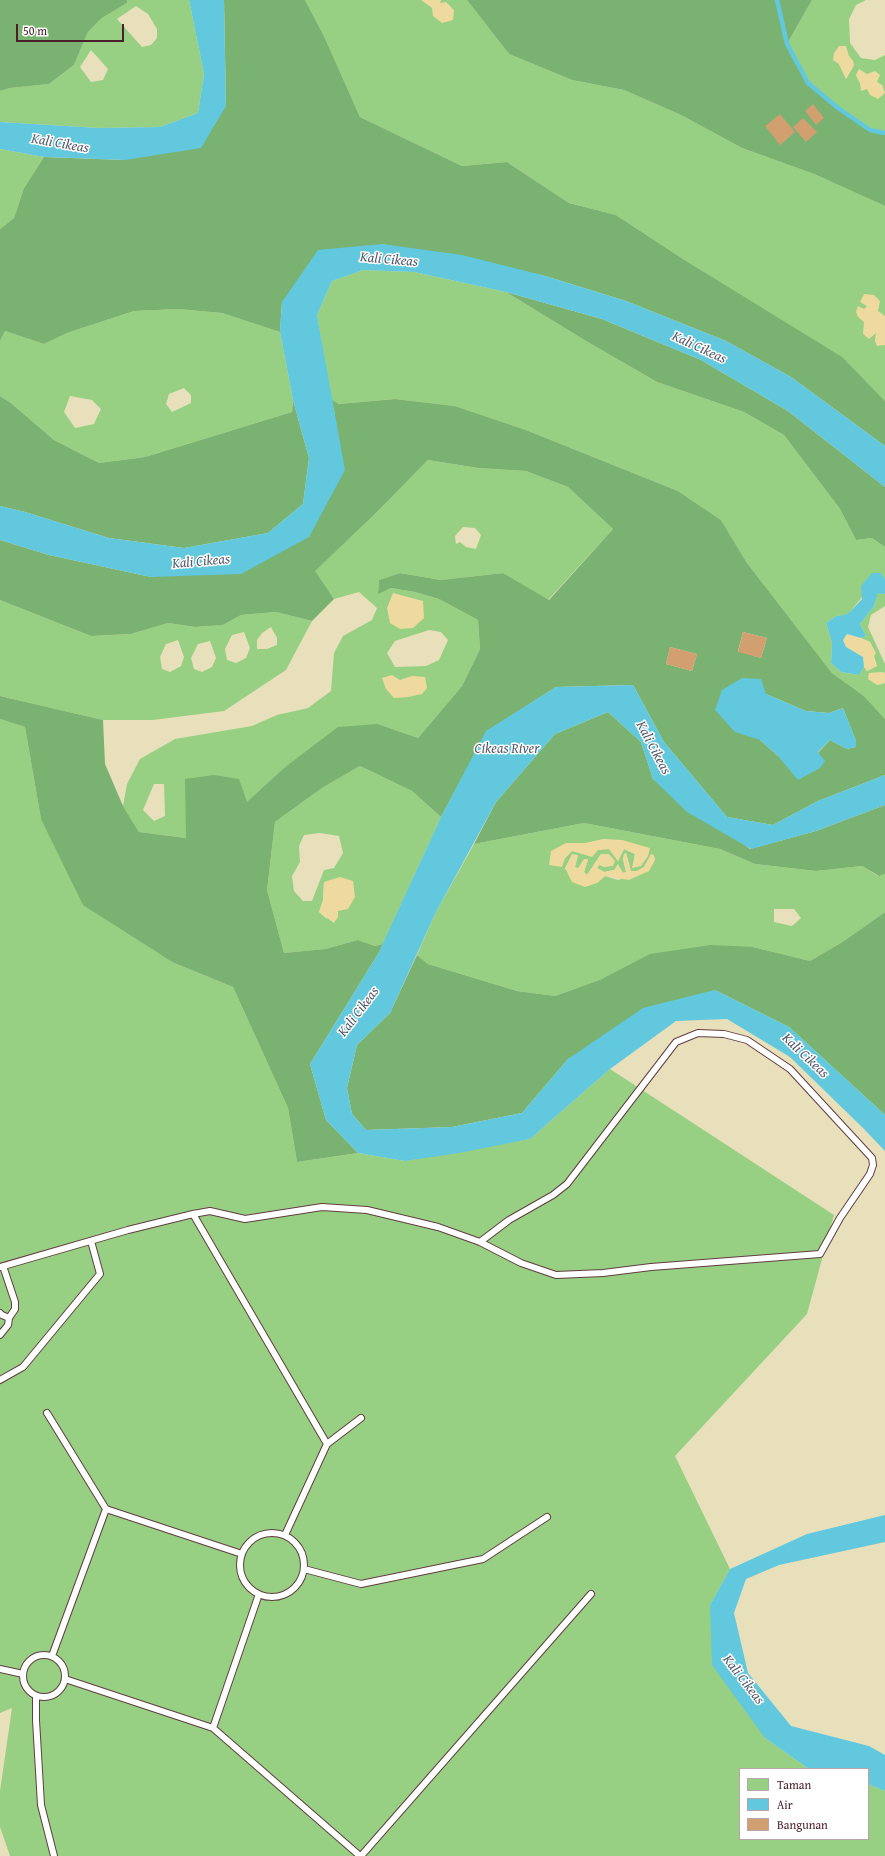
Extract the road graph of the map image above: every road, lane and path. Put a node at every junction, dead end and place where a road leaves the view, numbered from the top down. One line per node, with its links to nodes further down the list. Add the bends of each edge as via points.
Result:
1 (193, 1214): 2 (lane); 3 (lane, via 210,1211 245,1219 322,1207 367,1210 438,1227); 11 (lane)
2 (91, 1241): 4 (lane); 8 (lane, via 100,1274 23,1367)
3 (480, 1242): 3 (lane, via 521,1263 556,1275 603,1274 651,1267 820,1254 840,1218 870,1174 872,1158 790,1069 748,1040 724,1034 698,1034 676,1042 567,1184 509,1220)
4 (1, 1266): 6 (lane, via 16,1302)
5 (0, 1313): 6 (lane)
6 (9, 1318): 7 (lane, via 8,1325)
7 (0, 1336)
8 (0, 1380)
9 (47, 1413): 12 (lane)
10 (361, 1418): 11 (lane)
11 (327, 1444): 14 (lane)
12 (106, 1509): 15 (lane); 19 (lane)
13 (547, 1517): 16 (lane, via 483,1559 360,1584)
14 (285, 1535): 15 (lane, via 274,1532 254,1538 246,1545); 16 (lane, via 300,1549 304,1558)
15 (242, 1554): 17 (lane, via 240,1566 243,1578 250,1588)
16 (304, 1569): 17 (lane, via 293,1589 271,1597)
17 (259, 1594): 24 (lane)
18 (591, 1594): 26 (lane)
19 (52, 1656): 21 (lane, via 42,1655 33,1658 26,1664); 22 (lane, via 60,1662)
20 (0, 1669): 21 (lane)
21 (23, 1674): 23 (lane, via 28,1691)
22 (65, 1679): 23 (lane, via 62,1688 55,1695 46,1698); 24 (lane)
23 (36, 1696): 25 (lane, via 41,1805)
24 (213, 1728): 26 (lane)
25 (54, 1856)
26 (360, 1856)

